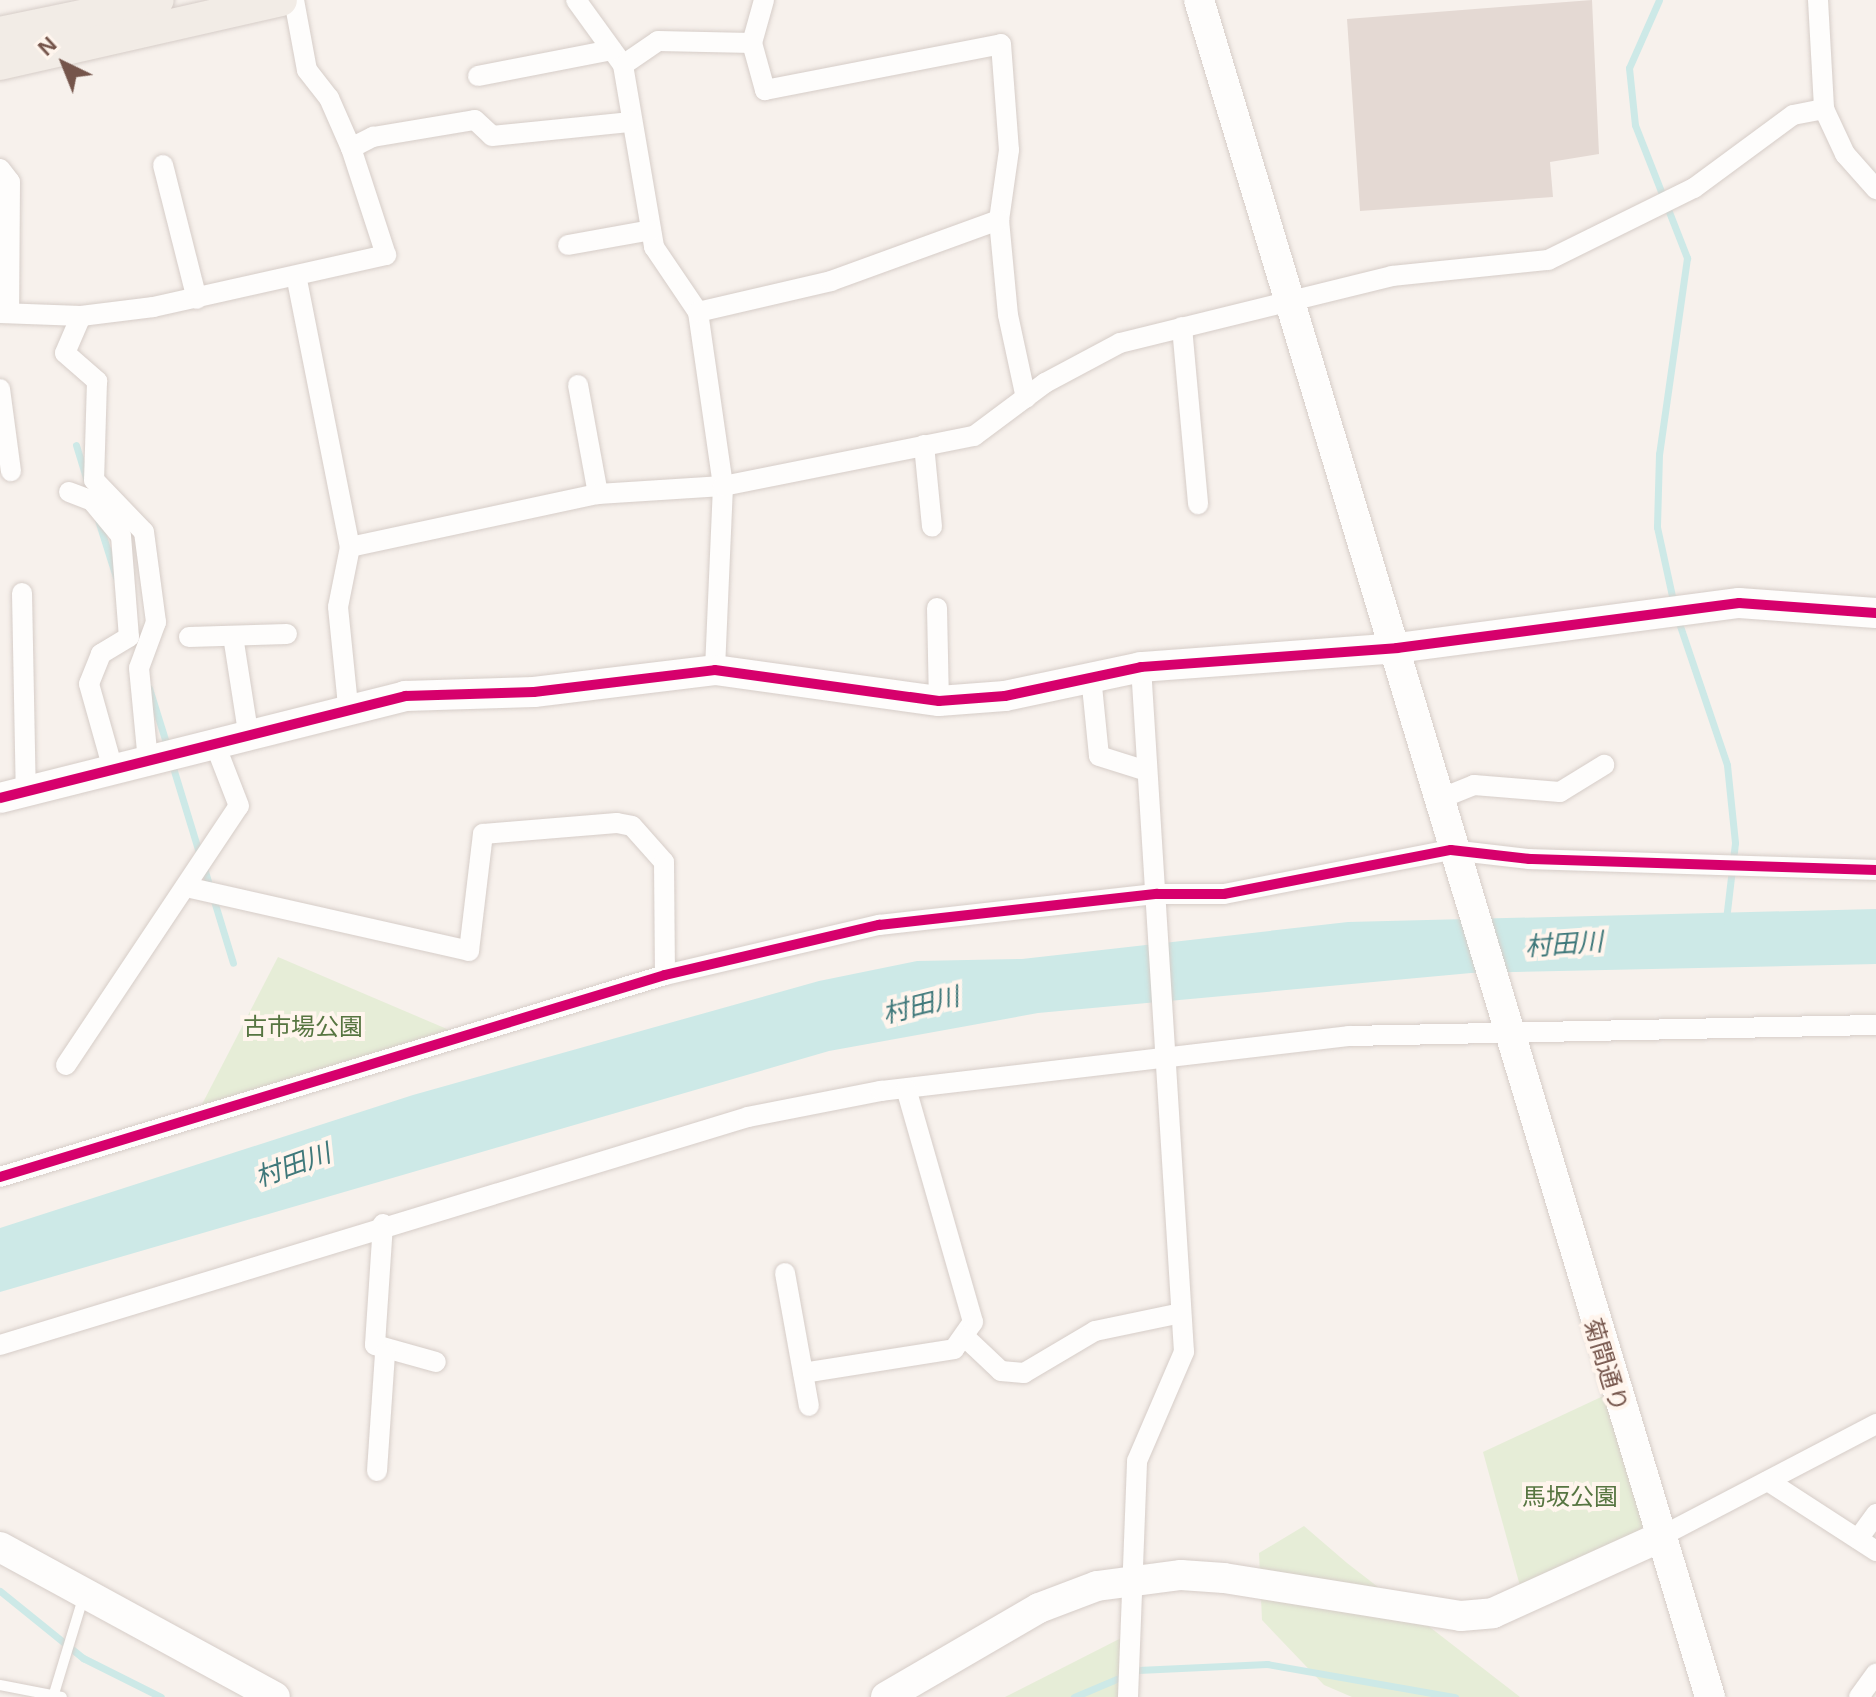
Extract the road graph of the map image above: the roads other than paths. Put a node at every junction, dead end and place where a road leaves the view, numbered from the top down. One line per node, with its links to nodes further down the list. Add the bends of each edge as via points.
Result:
1 (158, 0): 8 (main road)
2 (281, 0): 11 (main road)
3 (294, 0): 15 (street, via 307,70)
4 (576, 0): 10 (street)
5 (764, 0): 9 (street)
6 (1199, 0): 24 (street, 菊間通り)
7 (1818, 0): 13 (street)
8 (0, 33)
9 (752, 43): 10 (street, via 658,41); 19 (street, via 765,90 1001,44 1009,150)
10 (618, 58): 12 (street); 14 (street)
11 (0, 64)
12 (478, 76)
13 (1824, 109): 18 (street, via 1845,154); 24 (street, via 1793,115 1694,188 1548,260 1392,276)
14 (631, 122): 15 (street, via 492,136 475,120 425,123); 20 (street)
15 (351, 148): 22 (street, via 386,255)
16 (163, 165): 23 (street)
17 (0, 169): 26 (street, via 10,182)
18 (1876, 189)
19 (999, 220): 25 (street, via 831,281); 31 (street)
20 (651, 230): 21 (street); 25 (street, via 668,275)
21 (568, 245)
22 (297, 280): 23 (street); 39 (street)
23 (197, 299): 27 (street)
24 (1292, 302): 28 (street); 46 (street, 菊間通り)
25 (698, 312): 34 (street)
26 (4, 313): 27 (street)
27 (81, 316): 54 (street, via 65,353 97,381 94,480 144,532 156,622 139,668)
28 (1182, 327): 31 (street, via 1120,343); 37 (street)
29 (578, 385): 36 (street)
30 (0, 389): 33 (street)
31 (1026, 398): 32 (street, via 974,436)
32 (924, 445): 34 (street); 38 (street)
33 (11, 471)
34 (723, 486): 36 (street); 48 (street)
35 (69, 492): 57 (street, via 92,501 121,536 129,637 101,654 89,684)
36 (598, 494): 39 (street)
37 (1198, 504)
38 (932, 527)
39 (350, 547): 51 (street, via 338,607)
40 (22, 593): 58 (street)
41 (937, 608): 50 (street)
42 (1876, 613): 46 (street, via 1739,603)
43 (287, 634): 44 (street)
44 (233, 636): 45 (street); 52 (street)
45 (189, 637)
46 (1397, 648): 47 (street); 59 (street, 菊間通り)
47 (1141, 667): 49 (street); 56 (street)
48 (715, 670): 50 (street); 51 (street)
49 (1091, 676): 50 (street, via 1005,696); 56 (street, via 1099,756)
50 (939, 701)
51 (348, 705): 52 (street)
52 (248, 732): 53 (street)
53 (214, 742): 54 (street); 62 (street, via 239,806)
54 (148, 762): 57 (street)
55 (1604, 765): 59 (street, via 1560,792 1474,785)
56 (1147, 771): 63 (street)
57 (114, 773): 58 (street)
58 (13, 796)
59 (1437, 800): 60 (street, 菊間通り)
60 (1451, 850): 61 (street, via 1545,860); 63 (street, via 1321,881); 66 (street, 菊間通り)
61 (1876, 870)
62 (186, 887): 64 (street, via 469,951 483,834 617,823 632,826 664,862); 68 (street)
63 (1157, 894): 64 (street, via 879,925); 67 (street)
64 (665, 975): 70 (street)
65 (1876, 1025): 66 (street)
66 (1507, 1032): 67 (street, via 1349,1036); 84 (street, 菊間通り)
67 (1167, 1061): 69 (street); 73 (street)
68 (66, 1065)
69 (906, 1089): 71 (street, via 748,1117); 74 (street, via 973,1322)
70 (0, 1177)
71 (383, 1224): 75 (street); 76 (street, via 375,1345)
72 (785, 1273): 78 (street)
73 (1181, 1313): 74 (street, via 1095,1331 1024,1373 1001,1371); 88 (street, via 1184,1352 1137,1461)
74 (966, 1338): 78 (street, via 954,1349)
75 (0, 1345)
76 (385, 1353): 77 (street); 81 (street)
77 (436, 1362)
78 (803, 1373): 79 (street)
79 (809, 1406)
80 (1876, 1424): 82 (street)
81 (377, 1471)
82 (1768, 1481): 84 (street); 85 (street)
83 (1876, 1514): 85 (street)
84 (1658, 1538): 88 (street, via 1493,1613 1461,1616 1224,1578); 96 (street, 菊間通り)
85 (1858, 1539): 87 (street)
86 (0, 1547): 89 (street)
87 (1876, 1551)
88 (1136, 1579): 94 (street, via 1039,1608); 95 (street)
89 (83, 1598): 92 (lane); 93 (street)
90 (1876, 1674): 97 (street)
91 (0, 1685): 92 (lane)
92 (56, 1696)
93 (275, 1697)
94 (886, 1697)
95 (1128, 1697)
96 (1710, 1697)
97 (1859, 1697)

